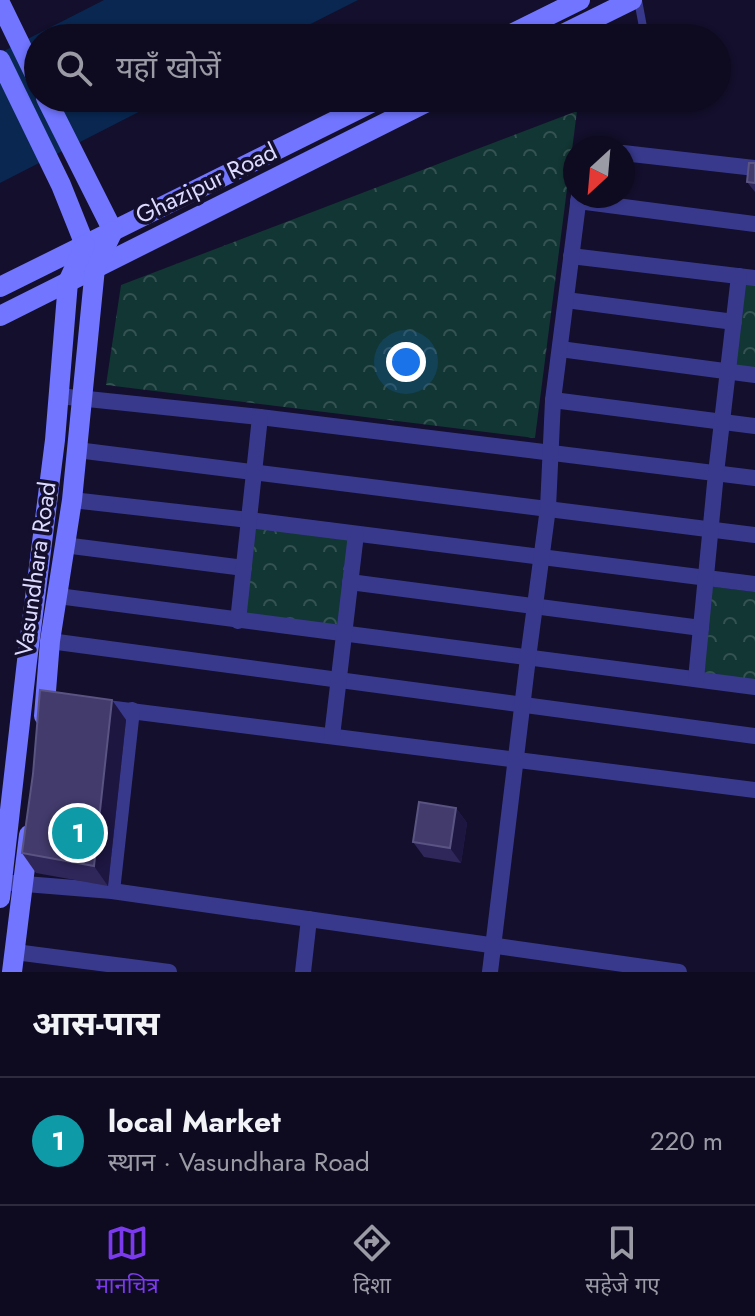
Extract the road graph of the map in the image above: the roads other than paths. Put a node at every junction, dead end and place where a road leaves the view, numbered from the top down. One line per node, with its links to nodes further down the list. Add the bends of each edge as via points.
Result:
1 (580, 0): 4 (street)
2 (635, 0): 5 (street); 6 (lane)
3 (2, 6): 7 (street)
4 (531, 24)
5 (584, 24)
6 (642, 24)
7 (24, 52)
8 (0, 60): 9 (street)
9 (24, 109)
10 (25, 112): 20 (street)
11 (53, 112): 19 (street)
12 (353, 112): 19 (street, Ghazipur Road)
13 (407, 112): 22 (street, Ghazipur Road)
14 (635, 154): 15 (street)
15 (755, 168)
16 (635, 207): 18 (street)
17 (578, 208): 21 (street)
18 (755, 224)
19 (113, 231): 20 (street, Ghazipur Road); 22 (street)
20 (85, 245): 24 (street, Vasundhara Road); 25 (street, Ghazipur Road)
21 (571, 256): 23 (street); 26 (street)
22 (95, 268): 24 (street, Ghazipur Road); 33 (street, Vasundhara Road)
23 (747, 277): 28 (street)
24 (68, 282): 27 (street, Ghazipur Road); 32 (street, Vasundhara Road)
25 (0, 287)
26 (566, 300): 28 (street); 29 (street)
27 (0, 316)
28 (734, 322): 30 (street)
29 (560, 349): 30 (street); 34 (street)
30 (728, 372): 31 (street); 36 (street)
31 (755, 375)
32 (59, 396): 33 (street); 75 (street, Vasundhara Road)
33 (82, 398): 35 (street); 38 (street, Vasundhara Road)
34 (553, 400): 36 (street); 39 (street)
35 (260, 417): 39 (street); 40 (street)
36 (722, 422): 37 (street); 41 (street)
37 (755, 426)
38 (77, 450): 40 (street); 43 (street, Vasundhara Road)
39 (551, 453): 41 (street); 44 (street)
40 (254, 471): 44 (street); 45 (street)
41 (716, 473): 42 (street); 46 (street)
42 (755, 478)
43 (72, 500): 45 (street); 49 (street, Vasundhara Road)
44 (548, 508): 46 (street); 50 (street)
45 (249, 520): 47 (street); 51 (street)
46 (711, 529): 48 (street); 52 (street)
47 (356, 534): 50 (street); 53 (street)
48 (755, 535)
49 (64, 545): 51 (street); 55 (street, Vasundhara Road)
50 (540, 557): 52 (street); 56 (street)
51 (244, 568): 57 (street)
52 (706, 577): 54 (street); 58 (street)
53 (350, 582): 56 (street); 59 (street)
54 (755, 584)
55 (58, 596): 57 (street); 60 (street, Vasundhara Road)
56 (536, 607): 58 (street); 61 (street)
57 (238, 621): 59 (street)
58 (701, 628): 62 (street)
59 (345, 634): 61 (street); 63 (street)
60 (50, 641): 63 (street); 68 (street, Vasundhara Road, via 52,699)
61 (528, 658): 62 (street); 66 (street)
62 (696, 679): 64 (street)
63 (339, 681): 66 (street); 69 (street)
64 (755, 687)
65 (84, 705): 67 (street)
66 (523, 705): 70 (street); 71 (street)
67 (132, 710): 69 (street); 76 (street)
68 (42, 728)
69 (332, 736): 71 (street)
70 (755, 736)
71 (516, 759): 72 (street); 78 (street)
72 (755, 790)
73 (30, 821): 74 (street)
74 (23, 883): 75 (street); 76 (street); 79 (street)
75 (1, 887)
76 (112, 891): 77 (street)
77 (309, 919): 78 (street); 81 (street)
78 (494, 945): 82 (street); 83 (street)
79 (13, 962): 80 (street)
80 (169, 972)
81 (303, 972)
82 (490, 972)
83 (679, 972)

